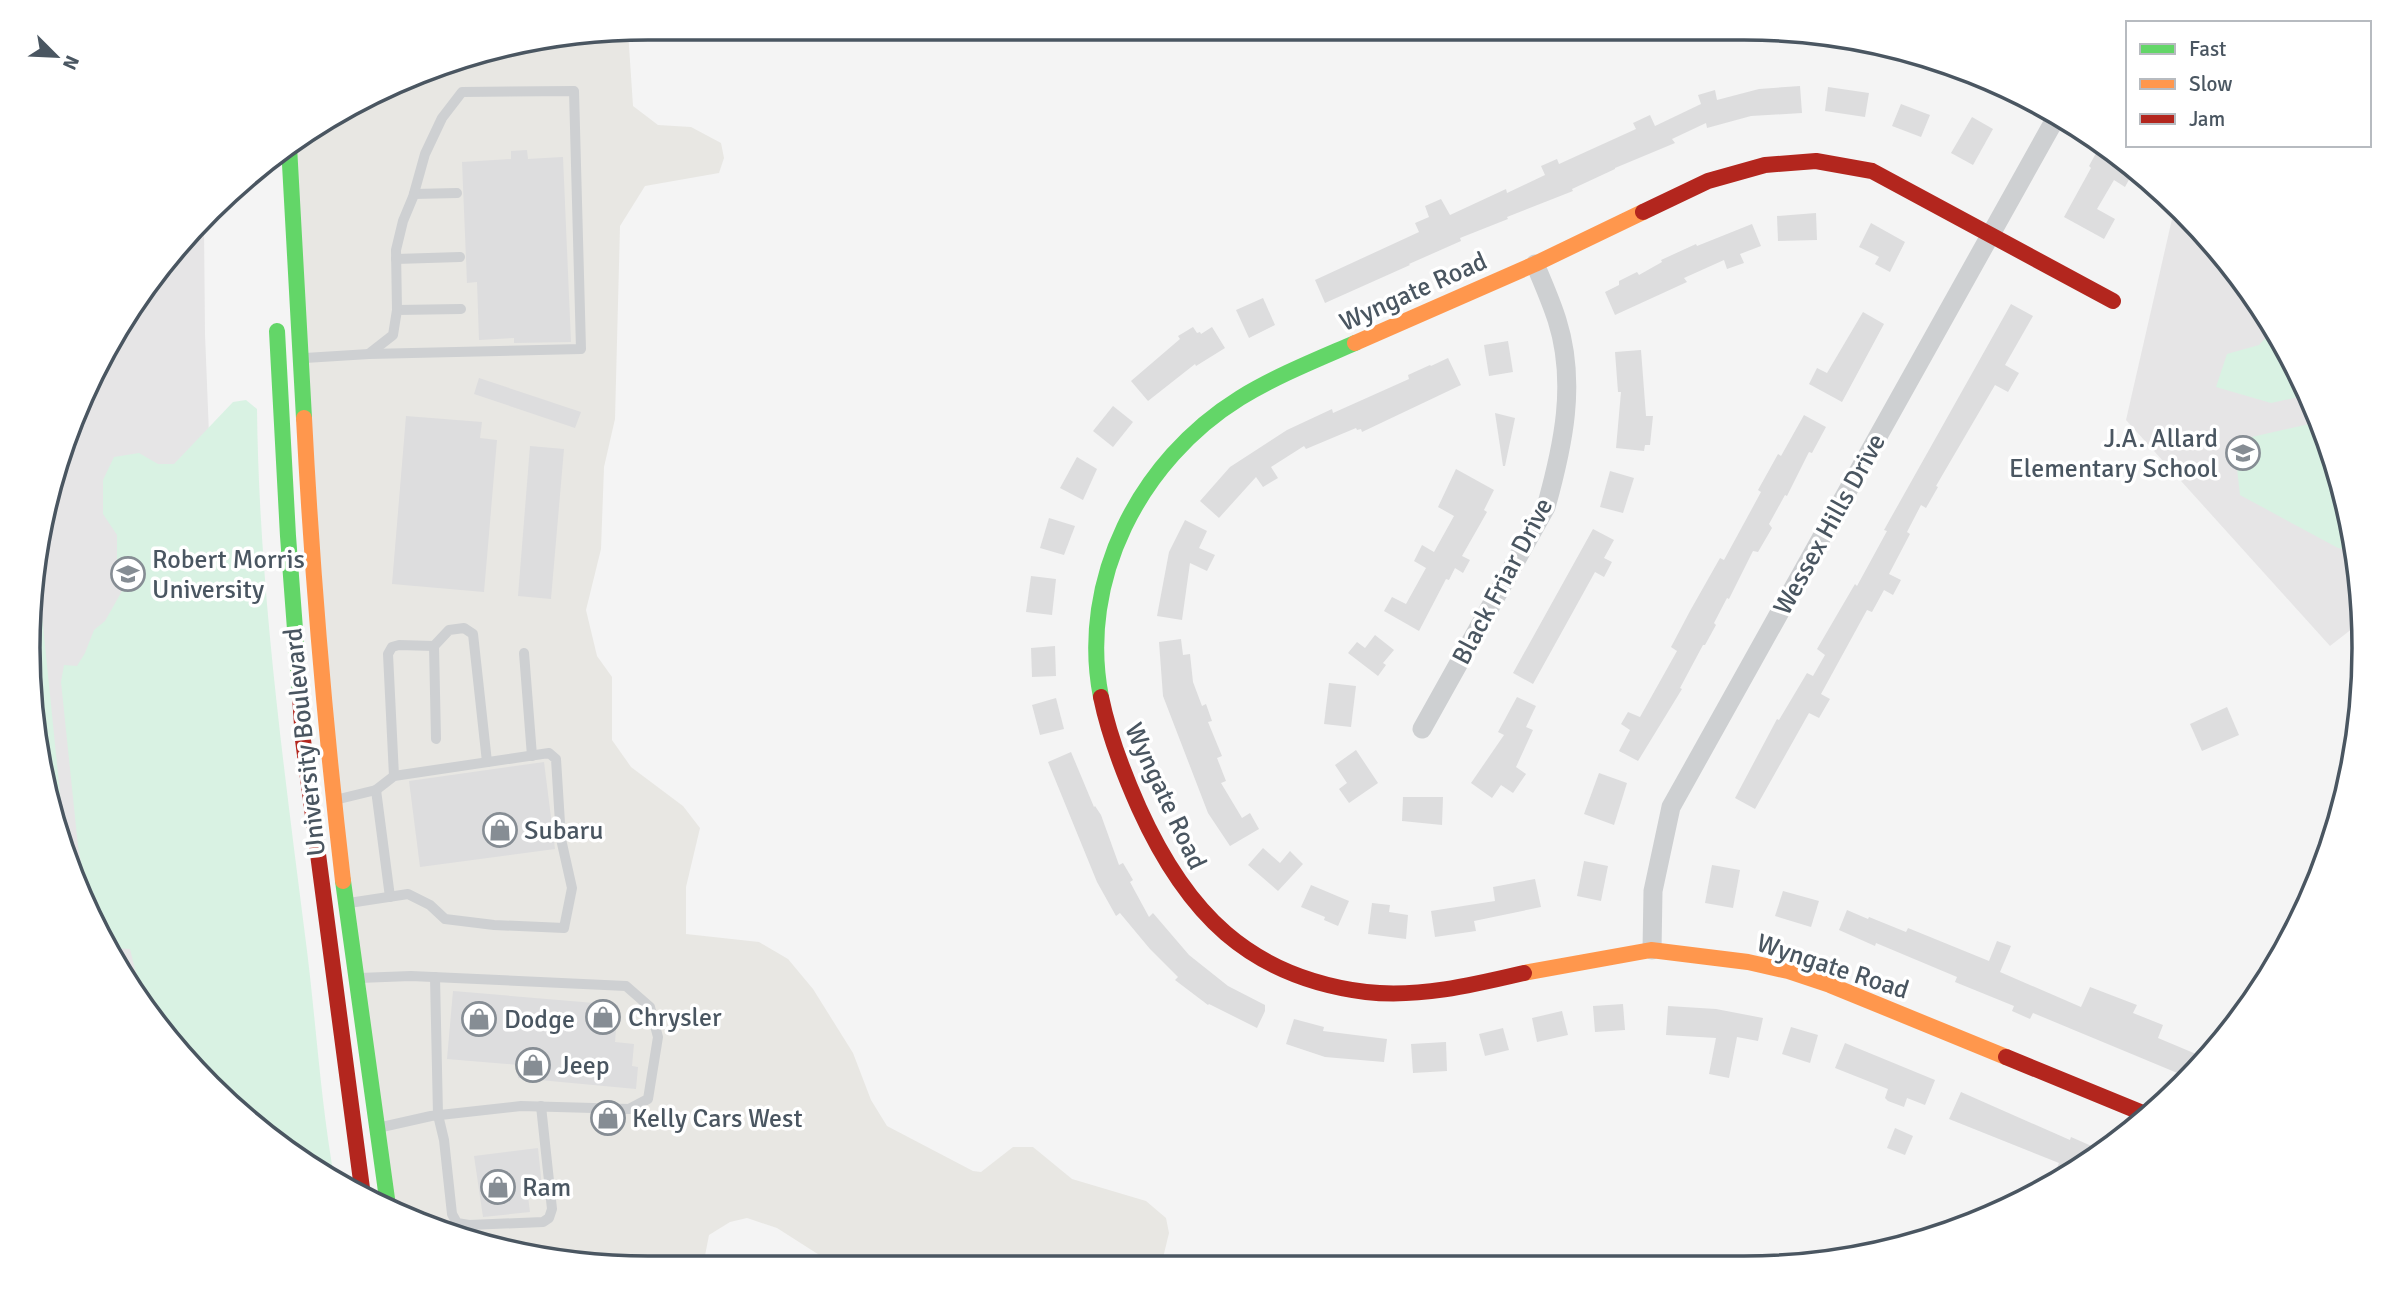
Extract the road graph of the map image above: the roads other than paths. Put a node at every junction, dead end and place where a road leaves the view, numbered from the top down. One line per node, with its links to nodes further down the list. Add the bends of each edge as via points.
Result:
1 (2053, 125): 5 (street, Wessex Hills Drive)
2 (290, 158): 14 (street, University Boulevard)
3 (457, 193): 4 (lane)
4 (414, 194): 7 (lane, via 402,221); 13 (lane, via 425,154 442,118 462,92 573,91 581,349)
5 (1991, 235): 8 (street, Wyngate Road, via 1872,171 1816,162 1765,165 1708,181); 9 (street, Wyngate Road); 28 (street, Wessex Hills Drive, via 1671,807 1653,891)
6 (460, 257): 7 (lane)
7 (396, 259): 11 (lane)
8 (1535, 264): 17 (street, Black Friar Drive, via 1558,322 1569,385 1556,470 1546,507); 28 (street, Wyngate Road, via 1273,379 1248,392 1189,437 1142,494 1113,547 1097,616 1097,683 1104,721 1167,867 1209,919 1240,948 1277,968 1319,984 1412,992 1461,987 1559,964)
9 (2113, 301)
10 (461, 309): 11 (lane)
11 (397, 310): 13 (lane, via 393,335)
12 (277, 316): 24 (street, University Boulevard, via 291,586)
13 (369, 354): 14 (lane)
14 (300, 358): 23 (street, University Boulevard)
15 (434, 646): 18 (lane); 20 (lane, via 449,630 464,628 473,634); 21 (lane, via 399,645 388,654)
16 (524, 653): 19 (lane)
17 (1422, 729)
18 (436, 739)
19 (532, 756): 20 (lane); 25 (lane, via 549,753 556,759 561,839 572,888 564,928 445,919 408,894)
20 (487, 762): 21 (lane)
21 (394, 776): 22 (lane)
22 (376, 790): 23 (lane); 25 (lane)
23 (333, 801): 24 (lane); 26 (street, University Boulevard)
24 (311, 802): 27 (street, University Boulevard)
25 (390, 897): 26 (lane)
26 (346, 903): 27 (lane); 30 (street, University Boulevard)
27 (323, 905): 31 (street, University Boulevard)
28 (1652, 950): 33 (street, Wyngate Road, via 1754,962 1807,978)
29 (435, 977): 30 (lane); 32 (lane, via 626,986 650,1007 658,1037 648,1098 629,1109); 34 (lane)
30 (356, 978): 31 (lane); 35 (street, University Boulevard)
31 (334, 982): 36 (street, University Boulevard)
32 (541, 1106): 34 (lane); 34 (lane, via 552,1209 542,1222 457,1223)
33 (2138, 1111)
34 (438, 1115): 35 (lane)
35 (377, 1128): 36 (lane); 38 (street, University Boulevard)
36 (355, 1131): 37 (street, University Boulevard)
37 (361, 1183)
38 (387, 1196)

